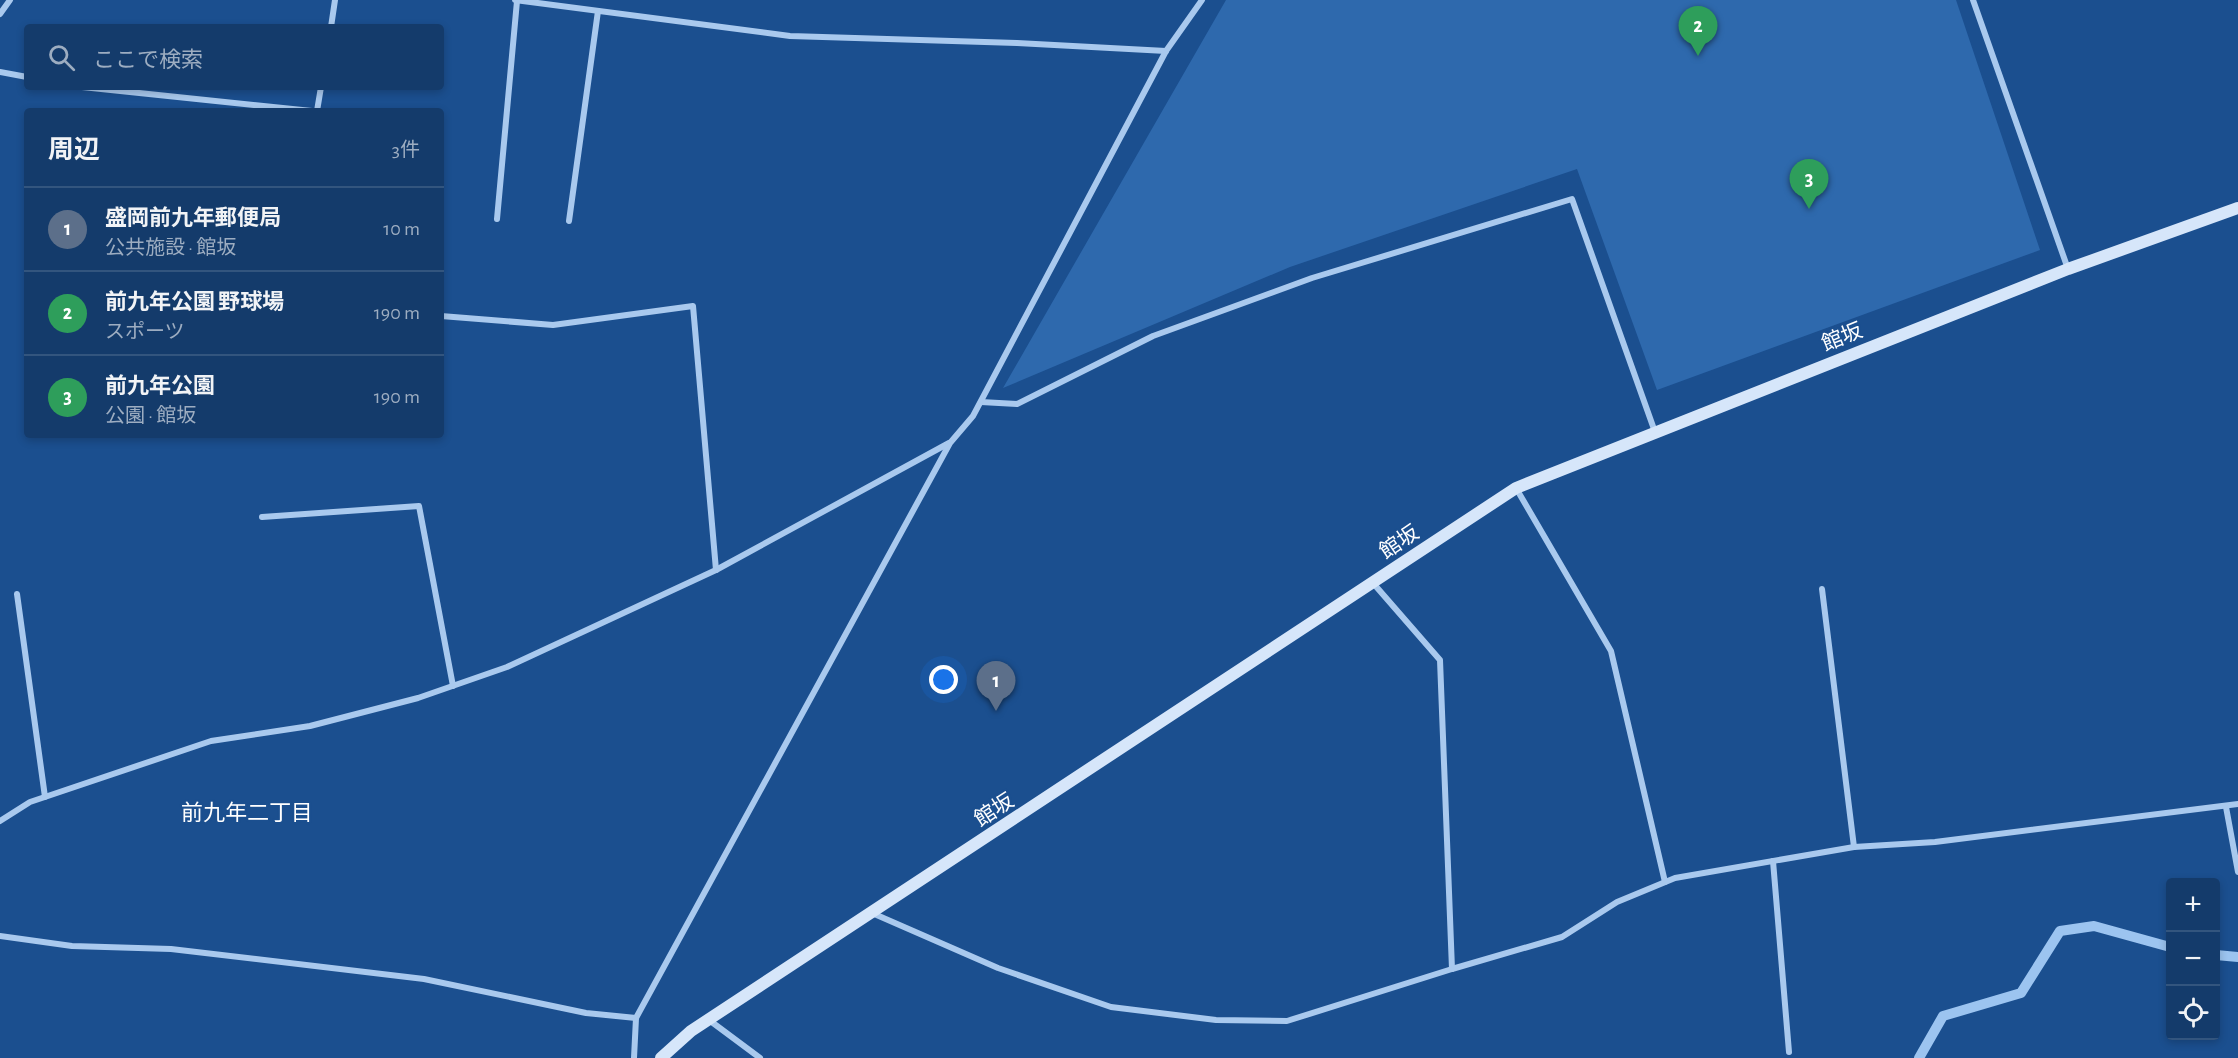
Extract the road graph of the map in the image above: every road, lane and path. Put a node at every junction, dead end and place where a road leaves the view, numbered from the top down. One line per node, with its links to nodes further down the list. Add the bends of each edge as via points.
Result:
1 (10, 0): 7 (street)
2 (335, 0): 8 (street)
3 (516, 0): 6 (street); 17 (street)
4 (1202, 0): 9 (street)
5 (1973, 0): 19 (street)
6 (598, 11): 9 (street, via 790,36); 18 (street)
7 (0, 14)
8 (331, 24)
9 (1167, 51): 21 (street)
10 (0, 72): 11 (street)
11 (24, 76)
12 (111, 90): 14 (street)
13 (320, 90): 15 (street)
14 (283, 108)
15 (318, 108)
16 (2238, 208): 19 (main road, 館坂)
17 (497, 219)
18 (569, 221)
19 (2068, 269): 22 (main road, 館坂)
20 (444, 316): 26 (street, via 553,325 693,306)
21 (981, 402): 22 (street, via 1017,404 1153,336 1312,278 1572,199); 23 (street)
22 (1655, 432): 24 (main road, 館坂)
23 (950, 443): 26 (street); 42 (street)
24 (1516, 488): 27 (main road, 館坂); 38 (street, via 1611,651)
25 (262, 517): 30 (street, via 419,506)
26 (716, 570): 30 (street, via 507,667)
27 (1373, 583): 39 (main road, 館坂); 41 (street, via 1440,660)
28 (1822, 589): 35 (street)
29 (17, 594): 31 (street)
30 (453, 686): 31 (street, via 310,726 211,741)
31 (45, 797): 34 (street)
32 (2238, 804): 33 (street)
33 (2226, 807): 35 (street, via 1935,842); 37 (street)
34 (0, 821)
35 (1854, 847): 36 (street)
36 (1773, 861): 38 (street); 44 (street)
37 (2238, 872)
38 (1665, 882): 41 (street, via 1617,902 1562,937)
39 (873, 913): 41 (street, via 998,968 1111,1007 1216,1020 1287,1021); 43 (main road, 館坂)
40 (0, 936): 42 (street, via 72,946 171,949 424,979 586,1013)
41 (1452, 969)
42 (636, 1018): 45 (street)
43 (709, 1020): 46 (main road, 館坂); 47 (street)
44 (1789, 1052)
45 (634, 1058)
46 (661, 1058)
47 (760, 1058)

